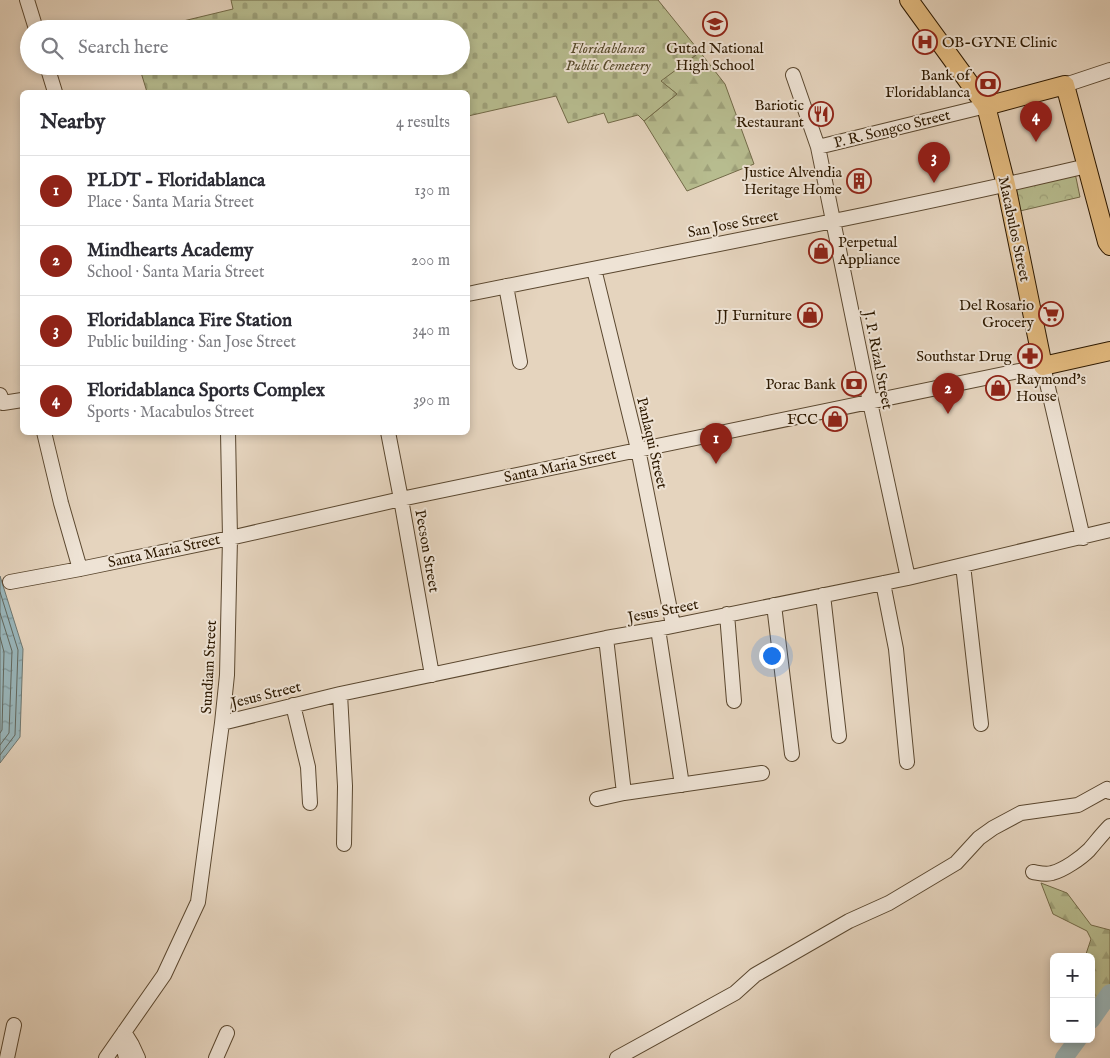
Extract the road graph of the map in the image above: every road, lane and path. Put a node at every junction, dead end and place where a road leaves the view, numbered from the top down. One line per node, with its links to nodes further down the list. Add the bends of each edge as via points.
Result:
1 (27, 0): 3 (street)
2 (909, 0): 9 (main road, Macabulos Street)
3 (33, 20)
4 (1110, 70): 7 (street, P. R. Songco Street)
5 (50, 75): 8 (street)
6 (793, 75): 10 (street, J. P. Rizal Street)
7 (1064, 85): 9 (main road, P. R. Songco Street); 11 (main road)
8 (54, 90)
9 (986, 106): 10 (street, P. R. Songco Street); 12 (main road, Macabulos Street)
10 (818, 147): 13 (street, J. P. Rizal Street)
11 (1087, 166): 12 (street, San Jose Street); 14 (main road)
12 (1006, 185): 13 (street, San Jose Street); 20 (main road, Macabulos Street)
13 (834, 220): 15 (street, San Jose Street); 23 (street, J. P. Rizal Street)
14 (1110, 246)
15 (594, 269): 16 (street, San Jose Street); 27 (street, Panlaqui Street)
16 (506, 286): 17 (street, San Jose Street); 19 (street)
17 (470, 294)
18 (1110, 351): 20 (main road, Santa Maria Street)
19 (520, 362)
20 (1044, 366): 23 (street, Santa Maria Street); 31 (street, Macabulos Street)
21 (2, 399): 22 (street)
22 (20, 400)
23 (870, 402): 27 (street, Santa Maria Street); 34 (street, J. P. Rizal Street)
24 (45, 435): 33 (street)
25 (228, 435): 30 (street, Sundiam Street)
26 (389, 435): 28 (street, Pecson Street)
27 (638, 449): 28 (street, Santa Maria Street); 40 (street, Panlaqui Street)
28 (402, 499): 30 (street, Santa Maria Street); 43 (street, Pecson Street)
29 (1110, 530): 31 (street, Jesus Street)
30 (230, 538): 33 (street, Santa Maria Street); 47 (street, Sundiam Street, via 227,675)
31 (1083, 538): 32 (street, Jesus Street)
32 (963, 565): 34 (street, Jesus Street); 48 (street)
33 (80, 569): 35 (street, Santa Maria Street)
34 (908, 578): 36 (street, Jesus Street)
35 (10, 582)
36 (883, 583): 37 (street, Jesus Street); 51 (street, via 896,649)
37 (823, 595): 38 (street, Jesus Street); 49 (street)
38 (774, 605): 39 (street, Jesus Street); 50 (street)
39 (726, 614): 40 (street, Jesus Street); 45 (street)
40 (673, 626): 41 (street, Jesus Street)
41 (658, 629): 42 (street, Jesus Street); 53 (street)
42 (606, 638): 43 (street, Jesus Street); 55 (street)
43 (432, 675): 44 (street, Jesus Street)
44 (340, 694): 46 (street, Jesus Street); 59 (street, via 345,786)
45 (734, 701)
46 (293, 705): 47 (street, Jesus Street); 57 (street, via 308,767)
47 (222, 723): 63 (street, Sundiam Street, via 198,902 164,975)
48 (981, 724)
49 (839, 736)
50 (792, 754)
51 (907, 762)
52 (762, 773): 53 (street)
53 (682, 785): 55 (street)
54 (1110, 792): 69 (street, via 1107,788 1078,805 1021,814 993,828 956,863 889,903 840,926 755,975 735,993)
55 (624, 794): 56 (street)
56 (597, 799)
57 (310, 803)
58 (1110, 826): 60 (street, via 1088,851 1071,864 1052,873)
59 (344, 844)
60 (1033, 872)
61 (14, 1025): 64 (street)
62 (227, 1033): 68 (street)
63 (123, 1034): 65 (street, Sundiam Street); 66 (street); 67 (street)
64 (7, 1058)
65 (106, 1058)
66 (126, 1058)
67 (138, 1058)
68 (216, 1058)
69 (617, 1058)

